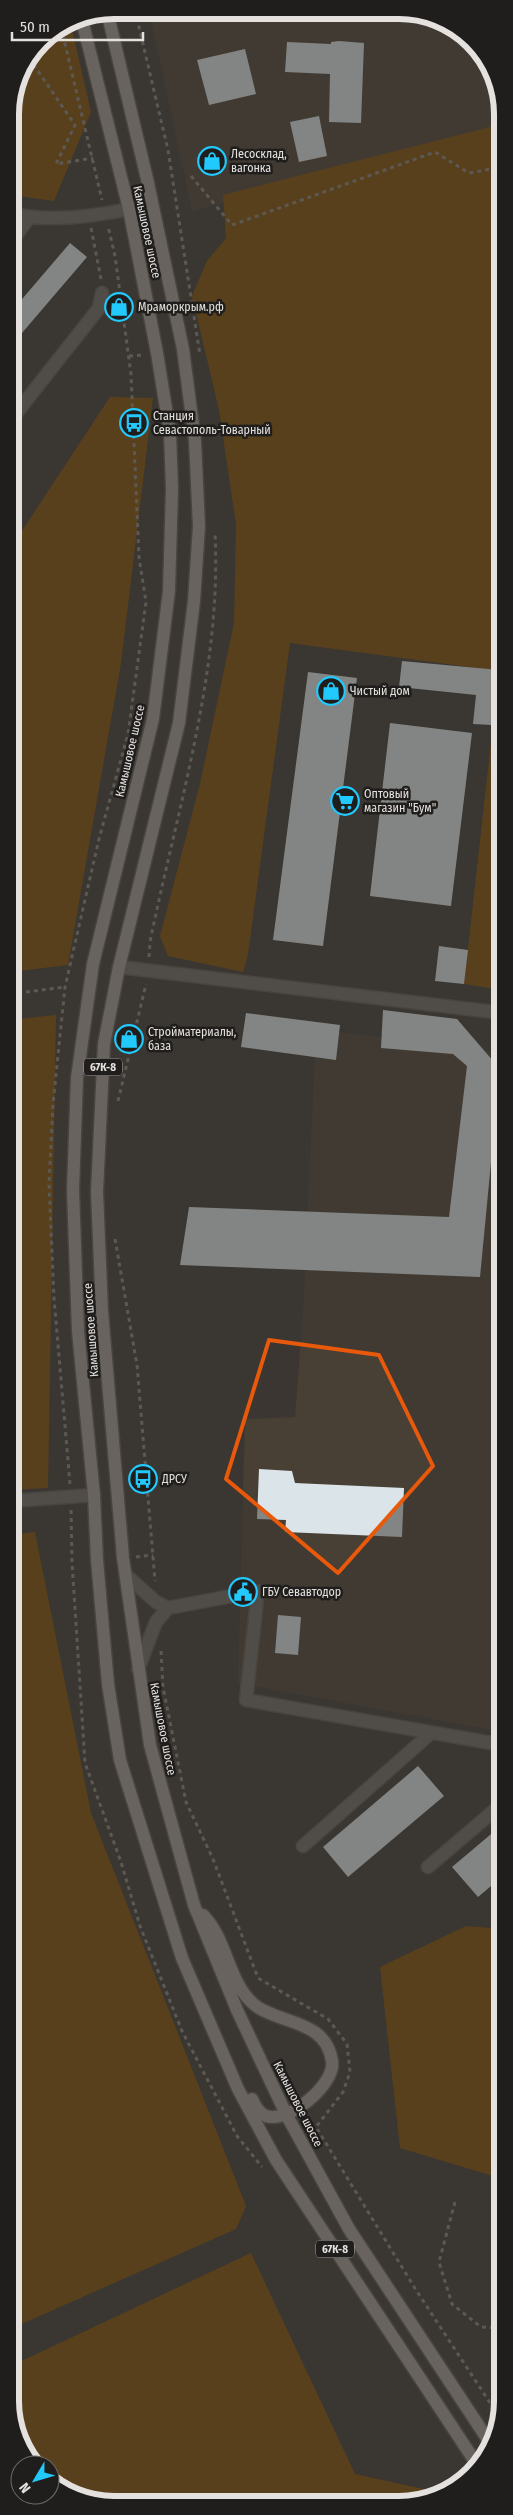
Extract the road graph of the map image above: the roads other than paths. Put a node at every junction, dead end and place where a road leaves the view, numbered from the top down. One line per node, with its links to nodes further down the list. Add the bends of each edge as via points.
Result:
1 (109, 19): 9 (main road, Камышовое шоссе / 67К-8, via 183,349 195,441 199,526 194,601 179,723)
2 (83, 24): 3 (main road, Камышовое шоссе / 67К-8)
3 (129, 209): 5 (street, via 88,216); 11 (main road, Камышовое шоссе / 67К-8, via 170,433 172,489 169,591 154,719 93,964 77,1078 73,1190 78,1331)
4 (19, 215): 5 (street)
5 (30, 218): 6 (street)
6 (19, 232)
7 (102, 293): 8 (street, via 99,308)
8 (19, 410)
9 (119, 967): 10 (street); 13 (main road, Камышовое шоссе / 67К-8, via 104,1044 97,1192 102,1312)
10 (494, 1012)
11 (94, 1495): 12 (street); 22 (main road, Камышовое шоссе / 67К-8, via 108,1684 120,1760 182,1958)
12 (19, 1500)
13 (126, 1575): 14 (street); 15 (main road, Камышовое шоссе / 67К-8)
14 (162, 1605): 15 (street); 16 (street, via 258,1591 246,1700)
15 (138, 1669): 21 (main road, Камышовое шоссе / 67К-8, via 150,1745)
16 (430, 1733): 17 (street); 19 (street)
17 (494, 1744)
18 (494, 1811): 20 (street)
19 (304, 1846)
20 (428, 1867)
21 (194, 1906): 23 (main road, Камышовое шоссе / 67К-8, via 237,2010); 23 (main road, via 218,1936 249,1999 268,2012 309,2028 326,2046 332,2059 333,2070 329,2080)
22 (208, 2023): 23 (main road, via 227,2048 260,2112 275,2117); 25 (main road, Камышовое шоссе / 67К-8, via 276,2160)
23 (286, 2114): 24 (main road, Камышовое шоссе / 67К-8, via 349,2228)
24 (486, 2438)
25 (474, 2460)

